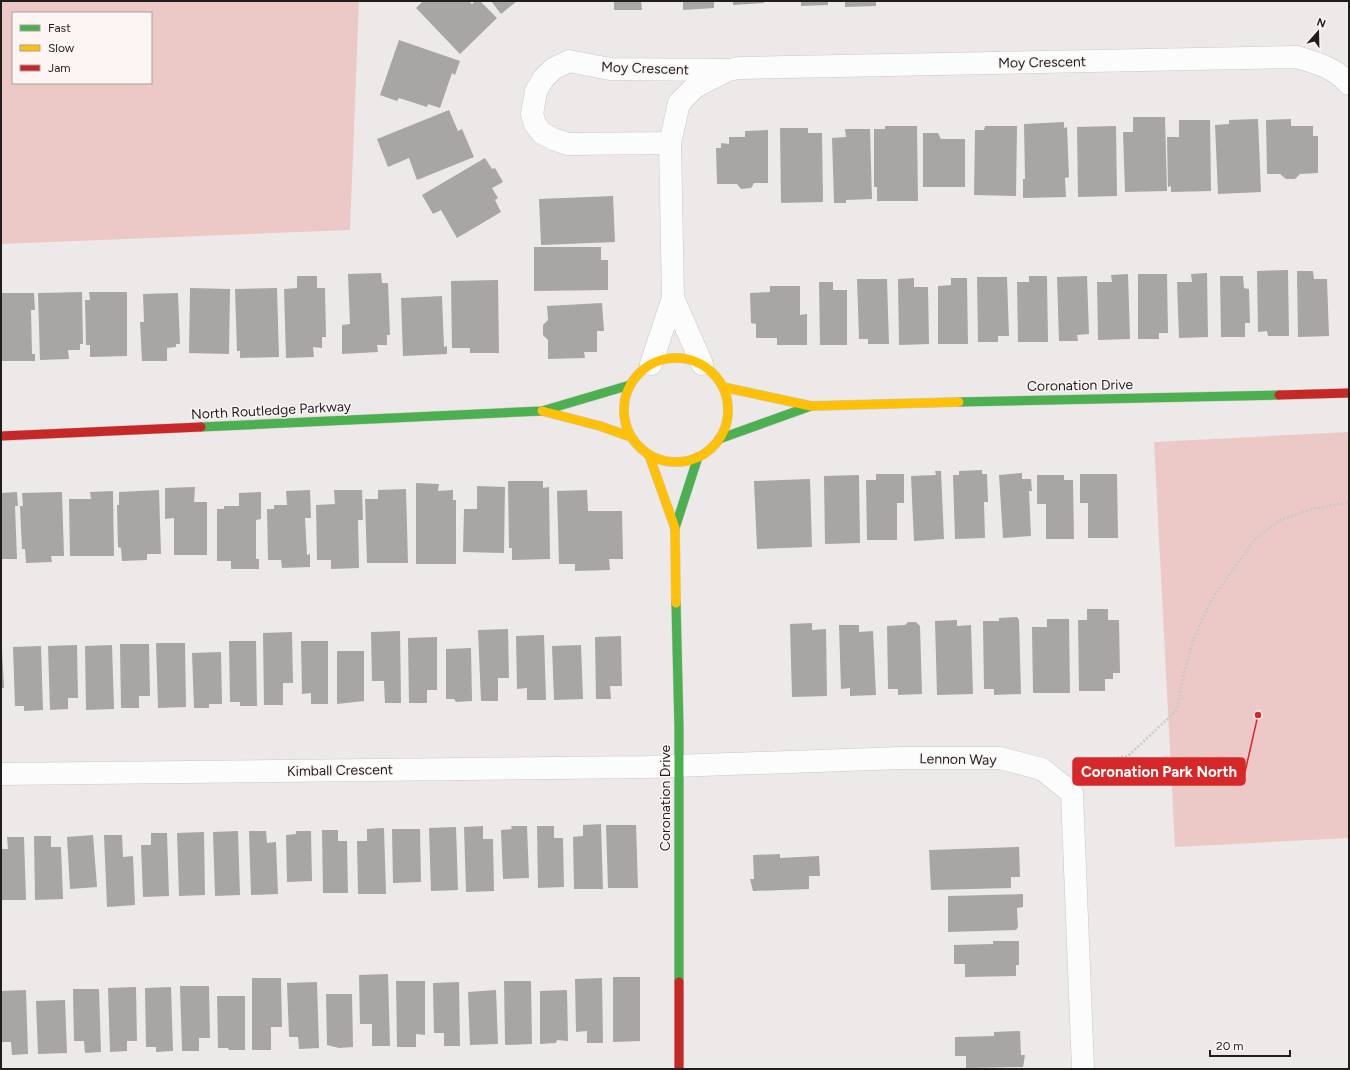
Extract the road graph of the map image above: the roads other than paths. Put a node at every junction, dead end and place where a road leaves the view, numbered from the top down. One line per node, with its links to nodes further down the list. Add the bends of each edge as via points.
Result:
1 (728, 70): 2 (street, Moy Crescent, via 1297,57 1328,67); 3 (street, Moy Crescent, via 695,87 679,103); 3 (street, Moy Crescent, via 610,69 569,61 553,69 536,91 532,114 535,124 542,133 553,139 568,144)
2 (1349, 84)
3 (670, 143): 4 (street, Moy Crescent)
4 (674, 298): 5 (street, Moy Crescent); 6 (street, Moy Crescent)
5 (651, 364): 6 (street, via 668,358 685,358); 7 (street, via 643,369)
6 (702, 364): 8 (street, via 714,374)
7 (630, 385): 11 (street, North Routledge Parkway); 13 (street, via 624,402 625,420)
8 (723, 387): 10 (street, Coronation Drive); 14 (street, via 728,413)
9 (1349, 393): 10 (street, Coronation Drive)
10 (811, 406): 14 (street, Coronation Drive)
11 (542, 411): 12 (street, North Routledge Parkway); 13 (street, North Routledge Parkway)
12 (1, 436)
13 (631, 436): 15 (street)
14 (719, 439): 16 (street)
15 (649, 455): 16 (street, via 665,461 682,461); 17 (street, Coronation Drive)
16 (698, 457): 17 (street, Coronation Drive)
17 (675, 528): 18 (street, Coronation Drive)
18 (679, 766): 19 (street, Kimball Crescent); 20 (street, Coronation Drive); 21 (street, Lennon Way, via 901,758 1000,758 1042,769 1072,793)
19 (1, 774)
20 (680, 1069)
21 (1083, 1069)

